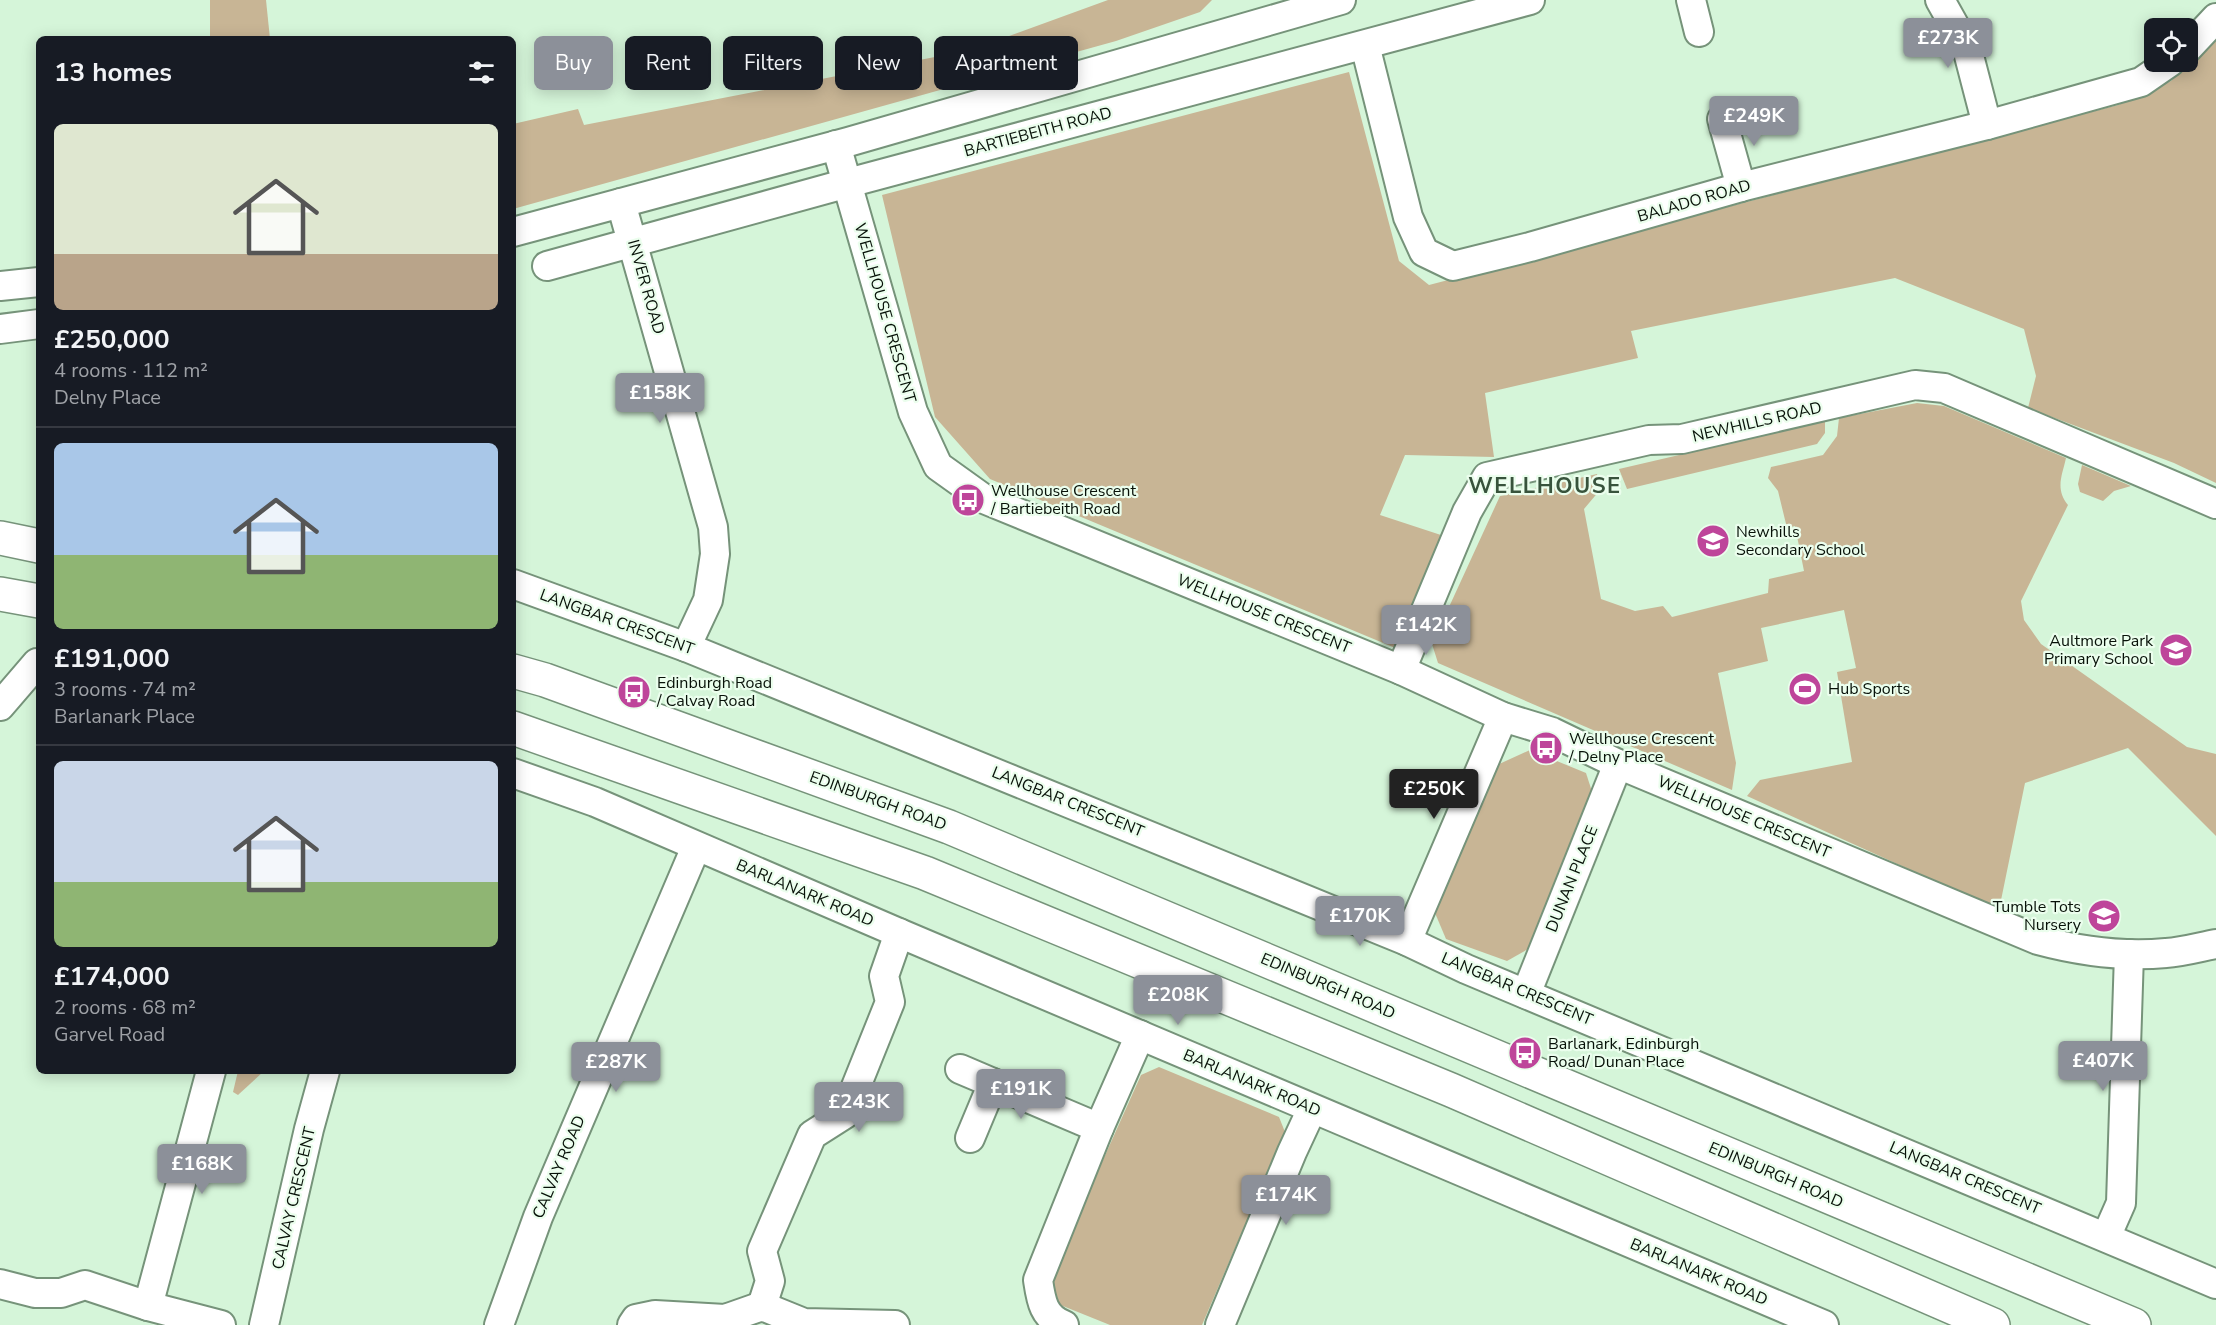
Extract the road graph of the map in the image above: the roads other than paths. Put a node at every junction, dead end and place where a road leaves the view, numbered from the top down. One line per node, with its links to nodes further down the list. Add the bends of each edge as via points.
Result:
1 (1341, 0): 5 (street)
2 (1530, 0): 9 (street, BARTIEBEITH ROAD)
3 (1691, 0): 7 (street)
4 (1940, 0): 12 (street, via 1967,48)
5 (1265, 10): 13 (street)
6 (2216, 18): 8 (street)
7 (1699, 32)
8 (2198, 37)
9 (1365, 45): 14 (street, BARTIEBEITH ROAD); 15 (street, BALADO ROAD, via 1408,217 1424,252 1453,266)
10 (2156, 72): 12 (street, BALADO ROAD, via 2141,82)
11 (1722, 119): 15 (street)
12 (1987, 125): 15 (street, BALADO ROAD)
13 (836, 145): 14 (street, WELLHOUSE CRESCENT); 16 (street)
14 (848, 183): 18 (street, BARTIEBEITH ROAD); 32 (street, WELLHOUSE CRESCENT, via 913,412 938,466 984,499)
15 (1741, 187)
16 (621, 203): 17 (street); 18 (street, INVER ROAD)
17 (516, 231)
18 (633, 242): 19 (street, BARTIEBEITH ROAD); 30 (street, INVER ROAD, via 713,527 715,554 708,600)
19 (547, 266)
20 (36, 282): 21 (street)
21 (0, 286)
22 (36, 324): 23 (street)
23 (0, 329)
24 (2216, 504): 32 (street, NEWHILLS ROAD, via 1944,388 1915,385 1682,439 1649,440 1487,477 1467,512)
25 (0, 538): 26 (main road)
26 (36, 545)
27 (516, 585): 30 (street, LANGBAR CRESCENT)
28 (0, 594): 29 (main road)
29 (36, 600)
30 (686, 647): 41 (street, LANGBAR CRESCENT)
31 (36, 664): 34 (street)
32 (1401, 669): 35 (street, WELLHOUSE CRESCENT)
33 (516, 672): 67 (main road, EDINBURGH ROAD, via 949,827)
34 (0, 706)
35 (1503, 717): 37 (street, WELLHOUSE CRESCENT, via 1552,732); 41 (street)
36 (516, 729): 66 (main road, via 925,873 1440,1086)
37 (1618, 764): 43 (street, WELLHOUSE CRESCENT, via 2038,940 2073,949); 44 (street, DUNAN PLACE)
38 (516, 774): 39 (street, BARLANARK ROAD, via 595,801)
39 (696, 847): 40 (street, BARLANARK ROAD); 62 (street, CALVAY ROAD, via 538,1217)
40 (899, 933): 45 (street, BARLANARK ROAD); 57 (street, via 884,976 890,1002 845,1114 812,1135 762,1251 770,1281)
41 (1407, 941): 44 (street, LANGBAR CRESCENT)
42 (2216, 944): 43 (street, WELLHOUSE CRESCENT, via 2167,953)
43 (2129, 954): 53 (street, via 2121,1203)
44 (1526, 994): 53 (street, LANGBAR CRESCENT)
45 (1140, 1035): 50 (street, BARLANARK ROAD); 51 (street)
46 (960, 1069): 49 (street)
47 (211, 1074): 56 (street)
48 (324, 1074): 61 (street, CALVAY CRESCENT)
49 (993, 1083): 51 (street); 52 (street)
50 (1312, 1109): 64 (street); 65 (street, BARLANARK ROAD)
51 (1099, 1128): 59 (street, via 1038,1280 1041,1305)
52 (970, 1138)
53 (2106, 1237): 55 (street, LANGBAR CRESCENT)
54 (0, 1284): 56 (street, via 34,1293 61,1293 85,1285)
55 (2216, 1284)
56 (148, 1306): 60 (street)
57 (762, 1306): 58 (street, via 725,1319 656,1315); 63 (street, via 804,1323)
58 (634, 1322)
59 (1060, 1324)
60 (221, 1325)
61 (264, 1325)
62 (499, 1325)
63 (895, 1325)
64 (1220, 1325)
65 (1824, 1325)
66 (1994, 1325)
67 (2134, 1325)

